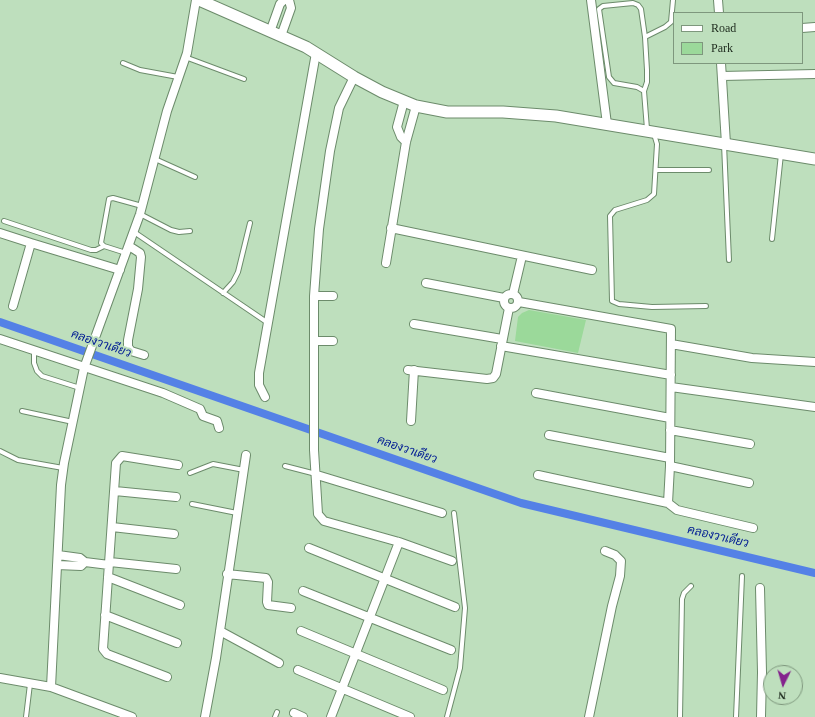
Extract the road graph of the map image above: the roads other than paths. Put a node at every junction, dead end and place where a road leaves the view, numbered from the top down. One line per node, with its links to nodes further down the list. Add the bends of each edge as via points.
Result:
1 (198, 0): 10 (street); 13 (street)
2 (284, 0): 10 (street, via 280,4)
3 (289, 0): 10 (street, via 291,8)
4 (591, 0): 24 (street)
5 (673, 0): 11 (lane, via 671,22)
6 (718, 0): 7 (street)
7 (719, 12)
8 (815, 27): 9 (street)
9 (803, 28)
10 (276, 34): 12 (street)
11 (645, 37): 21 (lane, via 647,82); 21 (lane, via 641,9 638,5 633,3 603,6 599,9 609,77 614,83 637,87)
12 (316, 53): 19 (street); 60 (street)
13 (185, 57): 18 (street); 20 (lane)
14 (123, 63): 18 (lane, via 140,70)
15 (721, 64): 17 (street)
16 (815, 74): 17 (street)
17 (722, 76): 27 (street)
18 (178, 77): 29 (street)
19 (354, 77): 22 (street); 53 (street, via 339,108 330,151 319,229)
20 (244, 79)
21 (644, 91): 25 (lane)
22 (404, 101): 23 (street); 26 (street, via 397,127)
23 (416, 106): 24 (street, via 447,112 503,112 556,116); 26 (street)
24 (607, 124): 25 (street)
25 (651, 131): 27 (street); 31 (lane, via 657,144)
26 (406, 142): 37 (street)
27 (725, 143): 28 (street); 46 (lane)
28 (781, 153): 30 (street); 41 (lane)
29 (155, 159): 33 (lane); 34 (street)
30 (815, 159)
31 (656, 170): 32 (lane); 58 (lane, via 654,194 647,200 615,210 610,216 612,301 652,307)
32 (709, 170)
33 (195, 177)
34 (141, 210): 38 (lane, via 171,230); 39 (street); 43 (lane, via 113,198 109,199 100,240)
35 (4, 222): 43 (lane, via 90,250)
36 (250, 223): 51 (lane, via 238,272)
37 (391, 228): 45 (street); 47 (street)
38 (190, 230)
39 (134, 232): 44 (street); 51 (lane)
40 (0, 233): 42 (street)
41 (772, 239)
42 (31, 243): 48 (street); 57 (street)
43 (104, 246): 44 (lane)
44 (128, 250): 48 (street); 68 (street, via 140,253 141,258 128,347 131,351)
45 (522, 256): 49 (street); 52 (street)
46 (729, 260)
47 (386, 263)
48 (120, 270): 70 (street)
49 (592, 270)
50 (426, 283): 55 (street)
51 (223, 293): 60 (lane)
52 (513, 294): 55 (street); 56 (street)
53 (314, 296): 54 (street); 63 (street)
54 (333, 296)
55 (504, 298): 59 (street, via 504,303)
56 (519, 302): 59 (street, via 515,307); 66 (street, via 671,329)
57 (13, 306)
58 (706, 306)
59 (509, 308): 65 (street)
60 (268, 323): 75 (street, via 259,374 259,385)
61 (414, 324): 65 (street)
62 (0, 339): 67 (street)
63 (314, 341): 64 (street); 93 (street, via 314,450)
64 (333, 341)
65 (501, 342): 71 (street); 79 (street, via 496,374 493,378 411,370)
66 (671, 344): 69 (street, via 752,358); 71 (street)
67 (34, 351): 70 (street); 73 (lane, via 36,371 42,376)
68 (144, 355)
69 (815, 362)
70 (84, 365): 73 (street); 81 (street, via 200,409 203,416 217,421)
71 (671, 375): 72 (street)
72 (671, 387): 76 (street); 78 (street)
73 (80, 388): 80 (street)
74 (536, 393): 78 (street)
75 (265, 397)
76 (815, 407)
77 (22, 411): 80 (lane)
78 (670, 418): 82 (street)
79 (411, 421)
80 (73, 422): 90 (street)
81 (219, 428)
82 (670, 430): 84 (street); 87 (street)
83 (549, 435): 87 (street)
84 (750, 444)
85 (0, 451): 90 (lane, via 18,460)
86 (246, 455): 91 (street)
87 (670, 462): 95 (street); 98 (street)
88 (178, 465): 96 (street, via 122,456 116,463)
89 (286, 466): 93 (lane)
90 (63, 468): 109 (street)
91 (244, 470): 92 (lane, via 213,464); 100 (street)
92 (190, 473)
93 (317, 475): 101 (street); 106 (street, via 318,514 324,521)
94 (538, 475): 98 (street)
95 (749, 483)
96 (115, 491): 97 (street); 103 (street)
97 (176, 497)
98 (668, 503): 104 (street, via 677,510)
99 (192, 504): 100 (lane)
100 (237, 513): 115 (street)
101 (442, 513)
102 (454, 513): 147 (lane, via 465,608 460,668)
103 (112, 527): 105 (street); 112 (street)
104 (753, 528)
105 (174, 534)
106 (398, 542): 110 (street); 118 (street)
107 (310, 548): 118 (street)
108 (605, 551): 148 (street, via 614,554 621,561 620,576)
109 (58, 555): 111 (street, via 80,558); 113 (street)
110 (452, 561)
111 (86, 562): 112 (street); 113 (street, via 81,566)
112 (109, 563): 114 (street); 117 (street)
113 (57, 565): 137 (street)
114 (176, 569)
115 (227, 574): 124 (street, via 266,578 268,605); 127 (street)
116 (742, 576): 150 (lane)
117 (108, 577): 122 (street); 125 (street)
118 (384, 579): 123 (street); 126 (street)
119 (691, 586): 149 (lane, via 682,599)
120 (760, 588): 151 (street)
121 (303, 591): 126 (street)
122 (180, 605)
123 (455, 607)
124 (291, 608)
125 (106, 615): 129 (street); 134 (street, via 103,649 107,654)
126 (370, 619): 130 (street); 131 (street)
127 (220, 631): 132 (street); 143 (street)
128 (301, 631): 131 (street)
129 (177, 643)
130 (451, 650)
131 (356, 654): 138 (street); 139 (street)
132 (279, 663)
133 (298, 670): 138 (street)
134 (167, 677)
135 (0, 678): 136 (street)
136 (30, 683): 137 (street); 141 (lane)
137 (51, 687): 142 (street)
138 (342, 689): 145 (street); 146 (street)
139 (443, 690)
140 (294, 714): 144 (street)
141 (26, 717)
142 (132, 717)
143 (205, 717)
144 (303, 717)
145 (331, 717)
146 (410, 717)
147 (447, 717)
148 (589, 717)
149 (680, 717)
150 (736, 717)
151 (761, 717)

